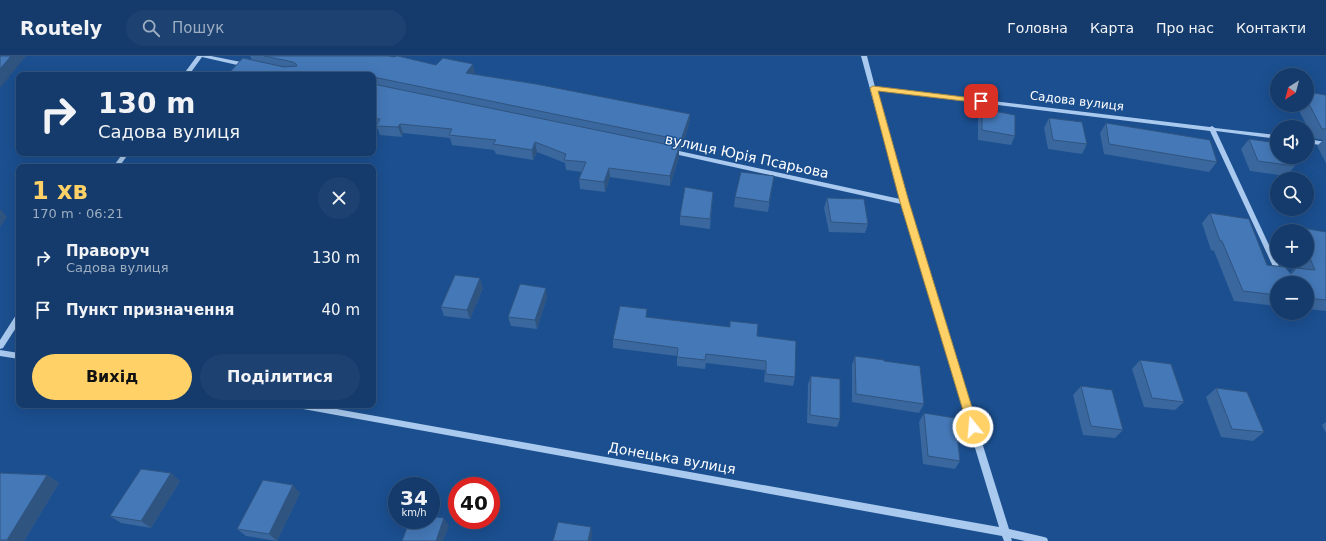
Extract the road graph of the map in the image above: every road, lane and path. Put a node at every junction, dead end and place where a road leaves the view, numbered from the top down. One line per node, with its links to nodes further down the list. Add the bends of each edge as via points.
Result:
1 (200, 56): 5 (street)
2 (204, 56): 4 (street)
3 (864, 56): 6 (street)
4 (251, 66)
5 (188, 72)
6 (873, 88): 7 (street, Садова вулиця); 12 (street)
7 (1212, 128): 8 (street, Садова вулиця); 13 (street)
8 (1270, 136)
9 (1314, 142): 10 (street)
10 (1326, 144)
11 (662, 150): 12 (street, вулиця Юрія Псарьова)
12 (904, 202): 19 (street)
13 (1280, 276)
14 (16, 322): 15 (street)
15 (0, 346)
16 (0, 353): 17 (street)
17 (16, 356)
18 (312, 408): 19 (street, Донецька вулиця)
19 (1005, 532): 20 (street); 21 (street, Донецька вулиця)
20 (1008, 541)
21 (1044, 541)

